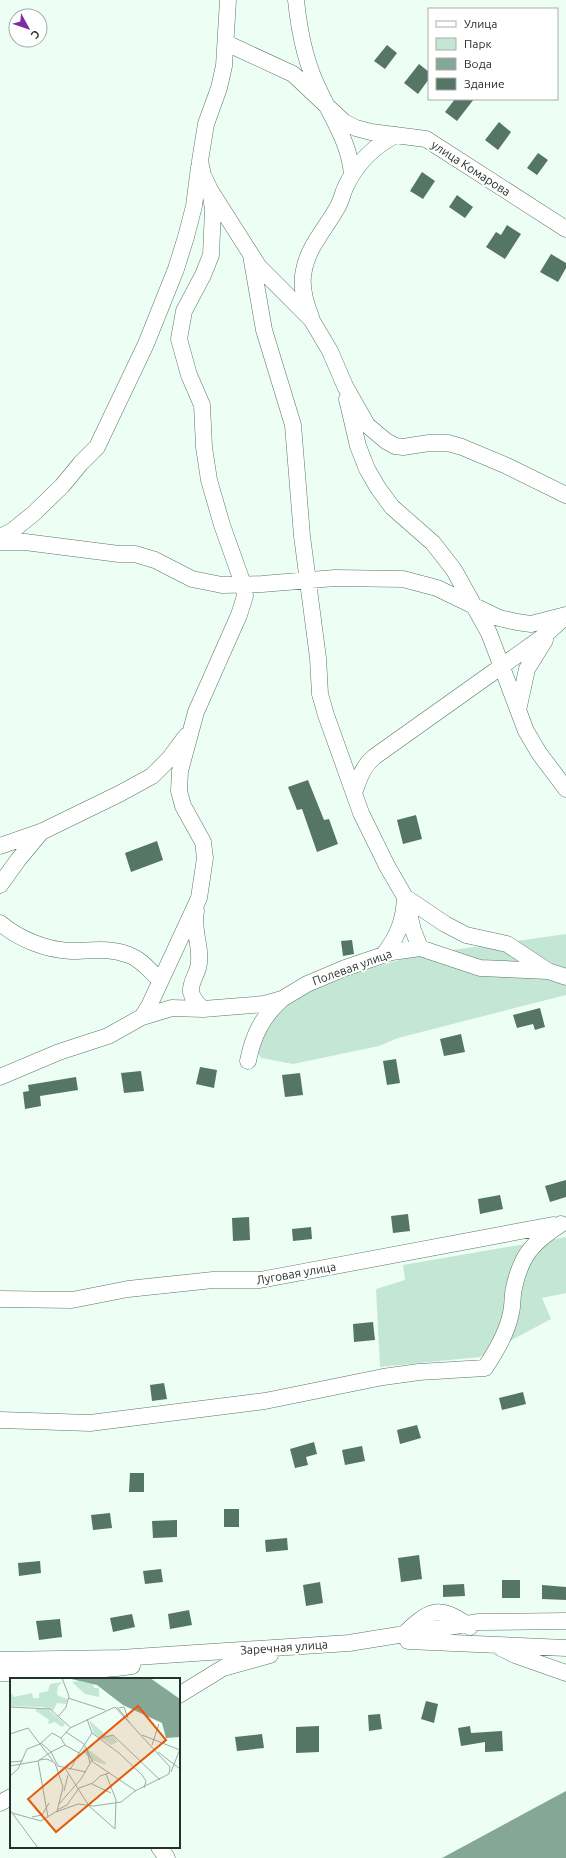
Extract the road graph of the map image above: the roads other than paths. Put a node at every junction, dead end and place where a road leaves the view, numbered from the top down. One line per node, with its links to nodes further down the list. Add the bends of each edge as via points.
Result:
1 (228, 0): 3 (street)
2 (296, 0): 4 (street, via 297,15 313,78)
3 (226, 43): 4 (street, улица Комарова, via 293,74); 6 (street, via 224,66 206,124)
4 (327, 106): 5 (street, улица Комарова, via 344,122 356,128); 7 (street, via 348,150)
5 (396, 135): 7 (street, via 380,143 367,154); 9 (street, улица Комарова, via 426,139)
6 (200, 161): 8 (street); 14 (street, via 194,206 176,269 146,344 97,447 33,514)
7 (352, 175): 11 (street, via 338,207 318,238 304,269 303,288)
8 (210, 190): 10 (street); 17 (street, via 214,210 211,255 184,311 179,339 189,375 202,405 209,480)
9 (566, 229)
10 (251, 255): 11 (street, via 283,293); 16 (street, via 264,330 293,425)
11 (311, 319): 12 (street, via 330,351)
12 (345, 386): 13 (street, via 367,425 395,446 448,443 480,454); 18 (street, via 358,446 378,488 392,507 421,531 442,554)
13 (566, 496)
14 (0, 537)
15 (0, 542): 17 (street, via 25,542 135,554 155,560 192,580 222,585)
16 (306, 580): 17 (street); 18 (street, via 403,579 437,588); 25 (street, via 318,658 320,694)
17 (243, 584): 23 (street, via 245,596 239,615)
18 (474, 605): 19 (street, via 499,618 531,624); 21 (street)
19 (566, 616): 20 (street)
20 (553, 628): 21 (street); 22 (street, via 527,669 520,694)
21 (503, 666): 22 (street); 25 (street, via 367,763)
22 (519, 713): 24 (street, via 539,753)
23 (193, 724): 26 (street, via 177,748 152,776); 30 (street, via 180,771 179,791 183,806 203,842 205,858)
24 (566, 789)
25 (354, 793): 29 (street, via 361,814 386,866)
26 (43, 830): 27 (street); 28 (street)
27 (0, 846)
28 (0, 885)
29 (405, 897): 32 (street); 33 (street, via 401,927); 34 (street, via 445,924 466,934 507,944)
30 (199, 898): 36 (street); 38 (street, via 194,923 199,952 198,968 191,989 195,1003)
31 (0, 923): 36 (street, via 20,936 52,949 112,950 130,955)
32 (420, 948): 33 (street, Полевая улица); 34 (street, Полевая улица, via 480,968)
33 (383, 955): 37 (street, Полевая улица, via 307,984)
34 (548, 970): 35 (street, Полевая улица)
35 (566, 977)
36 (160, 980): 39 (street)
37 (282, 999): 38 (street, Полевая улица, via 264,1004); 40 (street, Полевая улица, via 257,1029)
38 (203, 1009): 39 (street, Полевая улица, via 172,1008)
39 (142, 1017): 41 (street, Полевая улица, via 108,1036 59,1052)
40 (248, 1061)
41 (0, 1077)
42 (564, 1223): 43 (street, Луговая улица, via 260,1280 213,1280 128,1288 72,1300); 44 (street, via 540,1237 523,1261 517,1276 512,1312 506,1330 485,1368 383,1377 265,1401 90,1423)
43 (0, 1299)
44 (0, 1420)
45 (566, 1621): 46 (street, Заречная улица)
46 (467, 1624): 47 (street, Заречная улица); 49 (street)
47 (400, 1638): 48 (street, Заречная улица); 49 (street)
48 (349, 1643): 51 (street, Заречная улица); 56 (street, via 289,1651 223,1668)
49 (493, 1644): 50 (street); 53 (street, via 515,1655)
50 (566, 1648)
51 (204, 1652): 52 (street, Заречная улица, via 120,1658); 55 (street)
52 (0, 1660)
53 (566, 1672)
54 (0, 1673): 55 (street)
55 (77, 1676)
56 (180, 1694)
57 (10, 1798): 58 (street)
58 (0, 1803)
59 (160, 1848): 60 (street)
60 (167, 1858)

